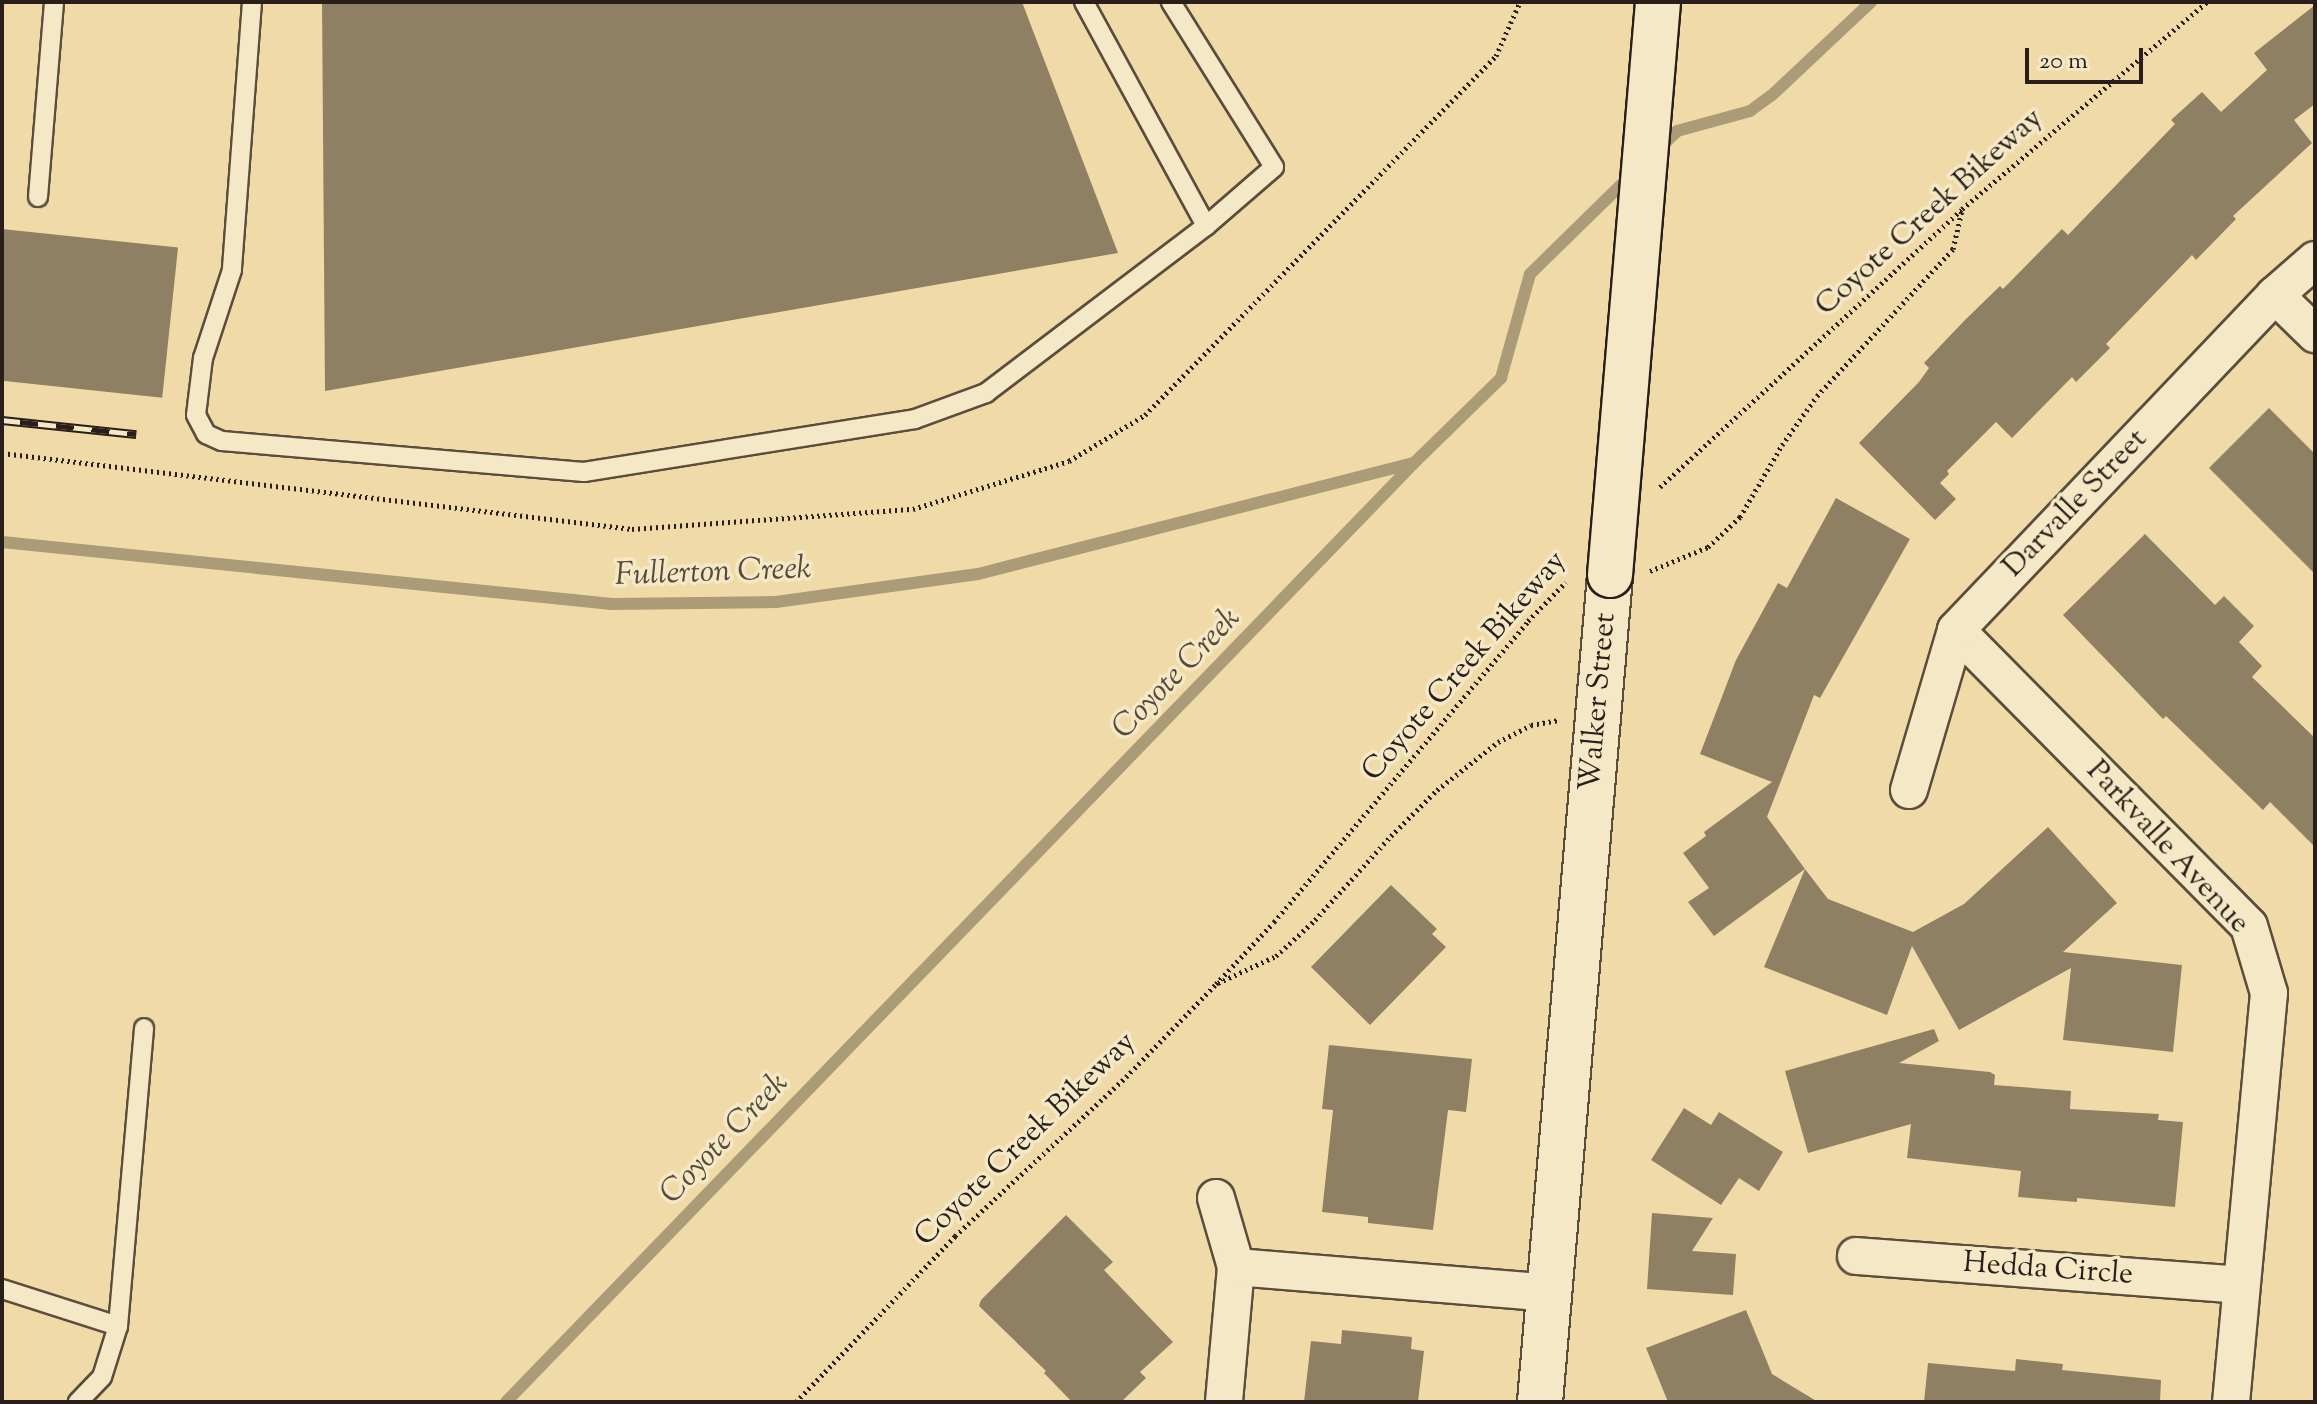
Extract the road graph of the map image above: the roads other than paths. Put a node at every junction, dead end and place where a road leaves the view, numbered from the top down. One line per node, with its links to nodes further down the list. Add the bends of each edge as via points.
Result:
1 (54, 2): 6 (lane)
2 (252, 2): 7 (lane, via 232,270 203,358 196,415 206,434 222,441 584,472 915,419 986,393)
3 (1084, 2): 7 (lane)
4 (1171, 2): 7 (lane, via 1274,167)
5 (1658, 2): 19 (main road, Walker Street, bridge, via 1597,580 1598,711)
6 (38, 197)
7 (1206, 226)
8 (2315, 260): 9 (street, Darvalle Street)
9 (2275, 295): 10 (street); 11 (street, Darvalle Street)
10 (2315, 334)
11 (1956, 630): 12 (street, Darvalle Street); 17 (street, Parkvalle Avenue, via 2249,926 2269,993)
12 (1909, 790)
13 (144, 1028): 20 (lane)
14 (1216, 1198): 16 (street)
15 (1856, 1256): 17 (street, Hedda Circle)
16 (1236, 1267): 19 (street); 22 (street)
17 (2241, 1285): 24 (street, Parkvalle Avenue)
18 (2, 1289): 20 (lane)
19 (1549, 1293): 23 (main road, Walker Street)
20 (118, 1326): 21 (lane, via 102,1377)
21 (78, 1402)
22 (1224, 1402)
23 (1540, 1402)
24 (2231, 1402)

